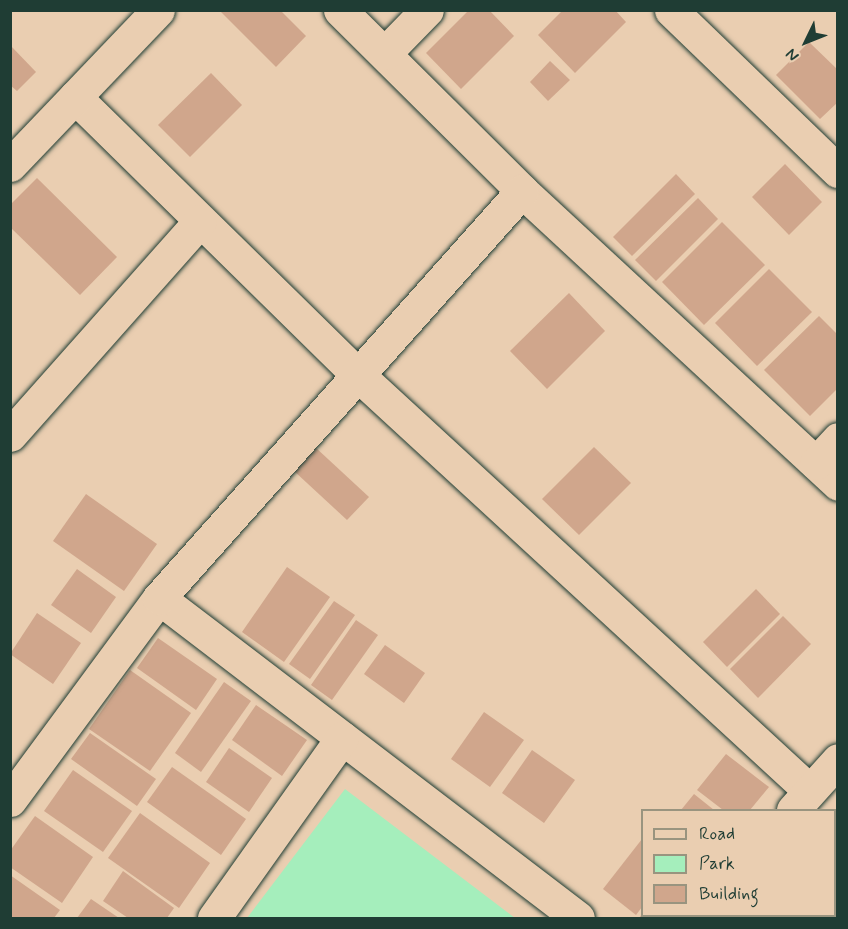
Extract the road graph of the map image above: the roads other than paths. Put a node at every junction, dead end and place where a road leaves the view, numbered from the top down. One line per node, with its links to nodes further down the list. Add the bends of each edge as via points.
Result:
1 (158, 10): 6 (street)
2 (340, 10): 5 (street)
3 (427, 10): 5 (street)
4 (671, 10): 7 (street)
5 (385, 53): 9 (street)
6 (75, 97): 8 (street); 10 (street)
7 (834, 160)
8 (10, 165)
9 (522, 191): 11 (street); 14 (street)
10 (200, 221): 11 (street); 12 (street)
11 (357, 374): 15 (street); 19 (street)
12 (10, 435)
13 (837, 439): 14 (street)
14 (827, 473)
15 (159, 598): 16 (street); 18 (street)
16 (342, 738): 20 (street); 21 (street)
17 (837, 760): 19 (street)
18 (10, 800)
19 (801, 800)
20 (214, 918)
21 (578, 918)

